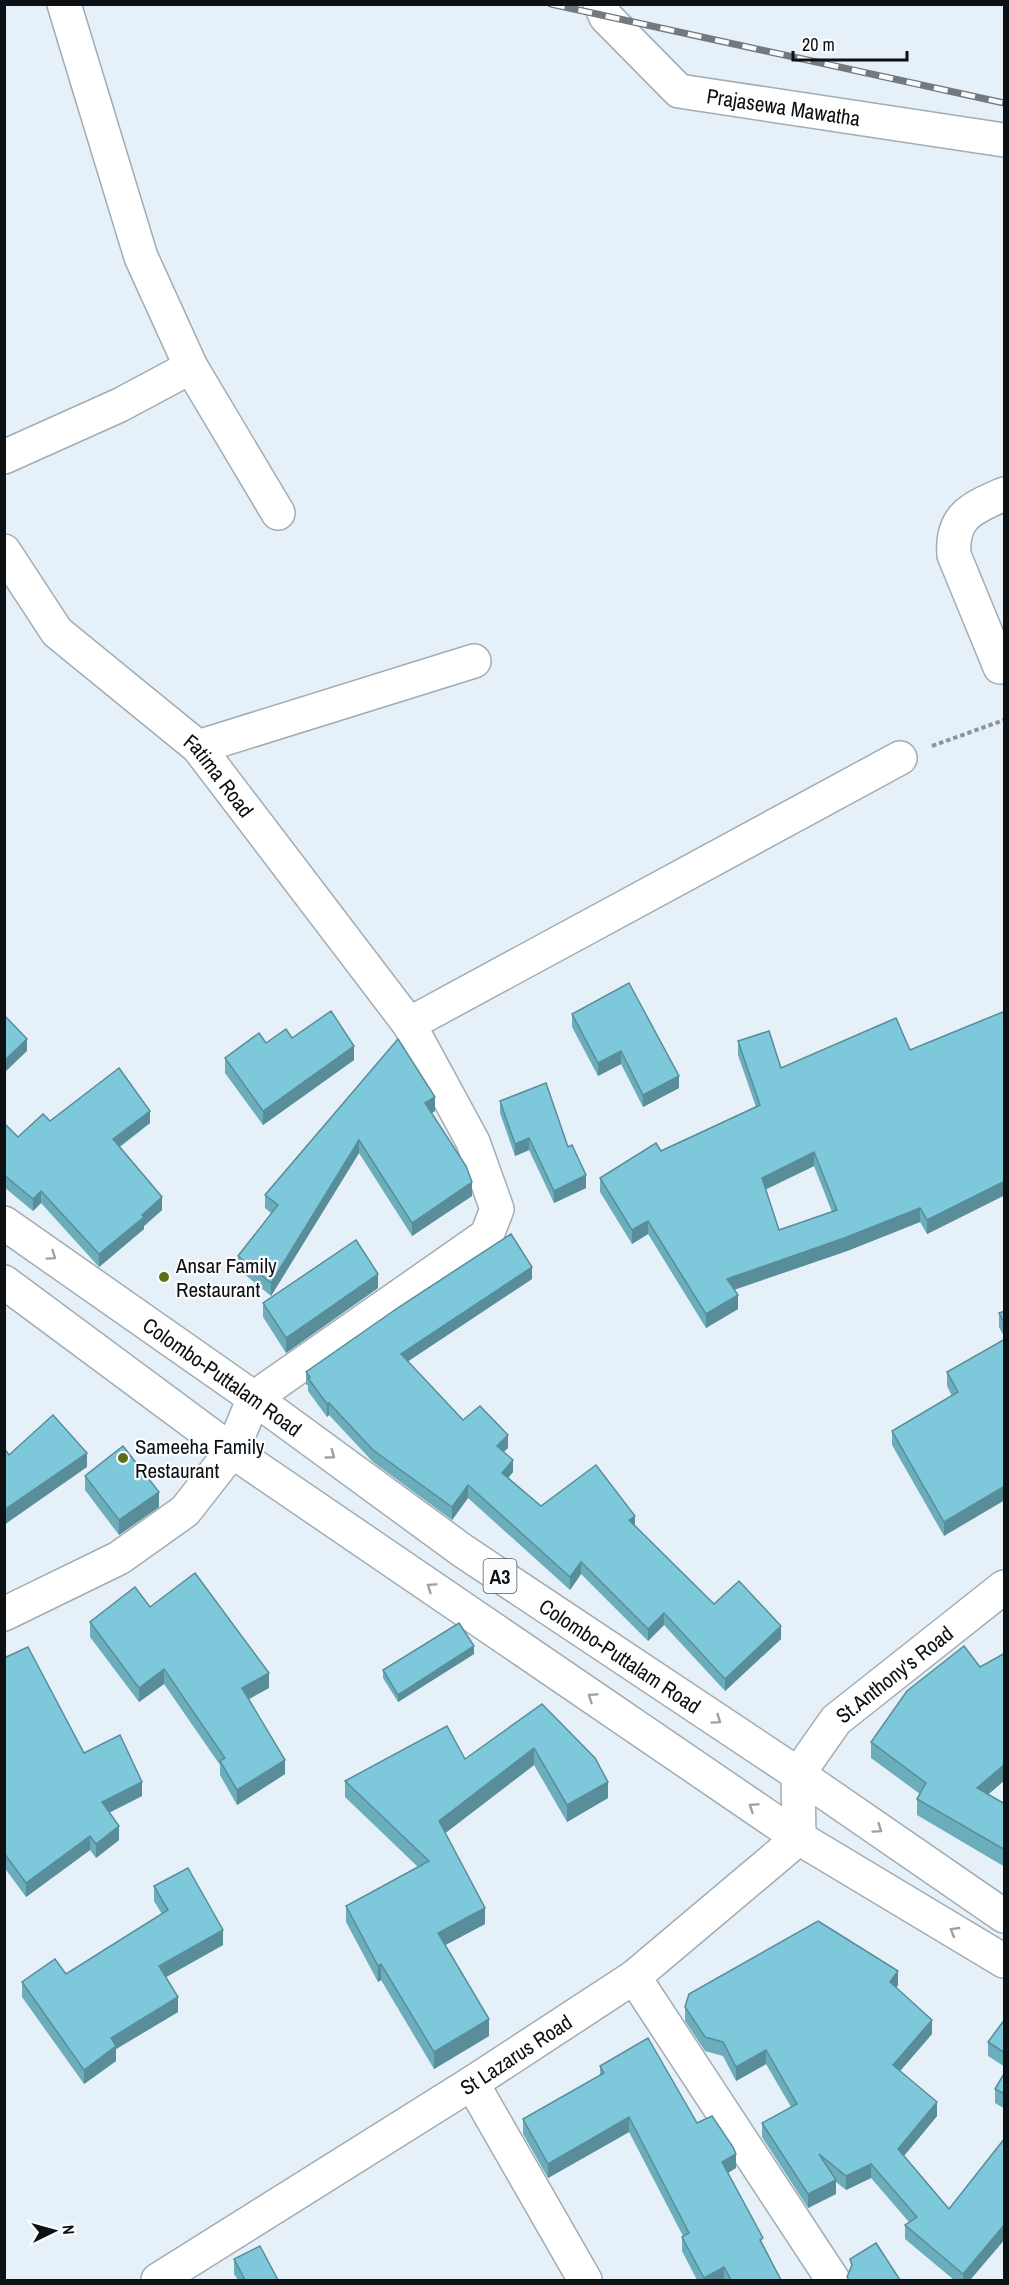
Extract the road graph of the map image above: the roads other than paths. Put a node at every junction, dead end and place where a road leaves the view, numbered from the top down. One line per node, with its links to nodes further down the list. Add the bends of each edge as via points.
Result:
1 (64, 4): 4 (main road, via 141,257)
2 (600, 4): 3 (main road, Prajasewa Mawatha, via 606,17 679,91)
3 (1005, 140)
4 (191, 367): 5 (main road, via 120,405); 7 (main road)
5 (4, 457)
6 (1005, 494): 10 (main road, via 980,504 957,523 953,538 954,555)
7 (278, 513)
8 (4, 551): 11 (main road, Fatima Road, via 57,632)
9 (474, 661): 11 (main road)
10 (1000, 667)
11 (198, 747): 13 (main road, Fatima Road)
12 (900, 758): 13 (main road)
13 (409, 1024): 16 (main road, Fatima Road, via 472,1142 497,1209 487,1235)
14 (4, 1223): 16 (main road, Colombo-Puttalam Road / A3, one-way to 16)
15 (4, 1282): 17 (main road, A3)
16 (254, 1398): 17 (main road); 20 (main road, Colombo-Puttalam Road / A3, one-way to 20, via 464,1551)
17 (232, 1451): 19 (main road, via 185,1511 119,1558); 21 (main road, A3, one-way to 17)
18 (1005, 1587): 20 (main road, St.Anthony's Road, via 836,1720)
19 (4, 1614)
20 (798, 1773): 21 (main road); 22 (main road, Colombo-Puttalam Road / A3, one-way to 22)
21 (799, 1839): 23 (main road, A3, one-way to 21); 24 (main road, St Lazarus Road)
22 (1005, 1916)
23 (1005, 1961)
24 (633, 1977): 25 (main road, St Lazarus Road); 28 (main road)
25 (472, 2082): 26 (main road, St Lazarus Road); 27 (main road)
26 (158, 2280)
27 (585, 2280)
28 (833, 2280)

